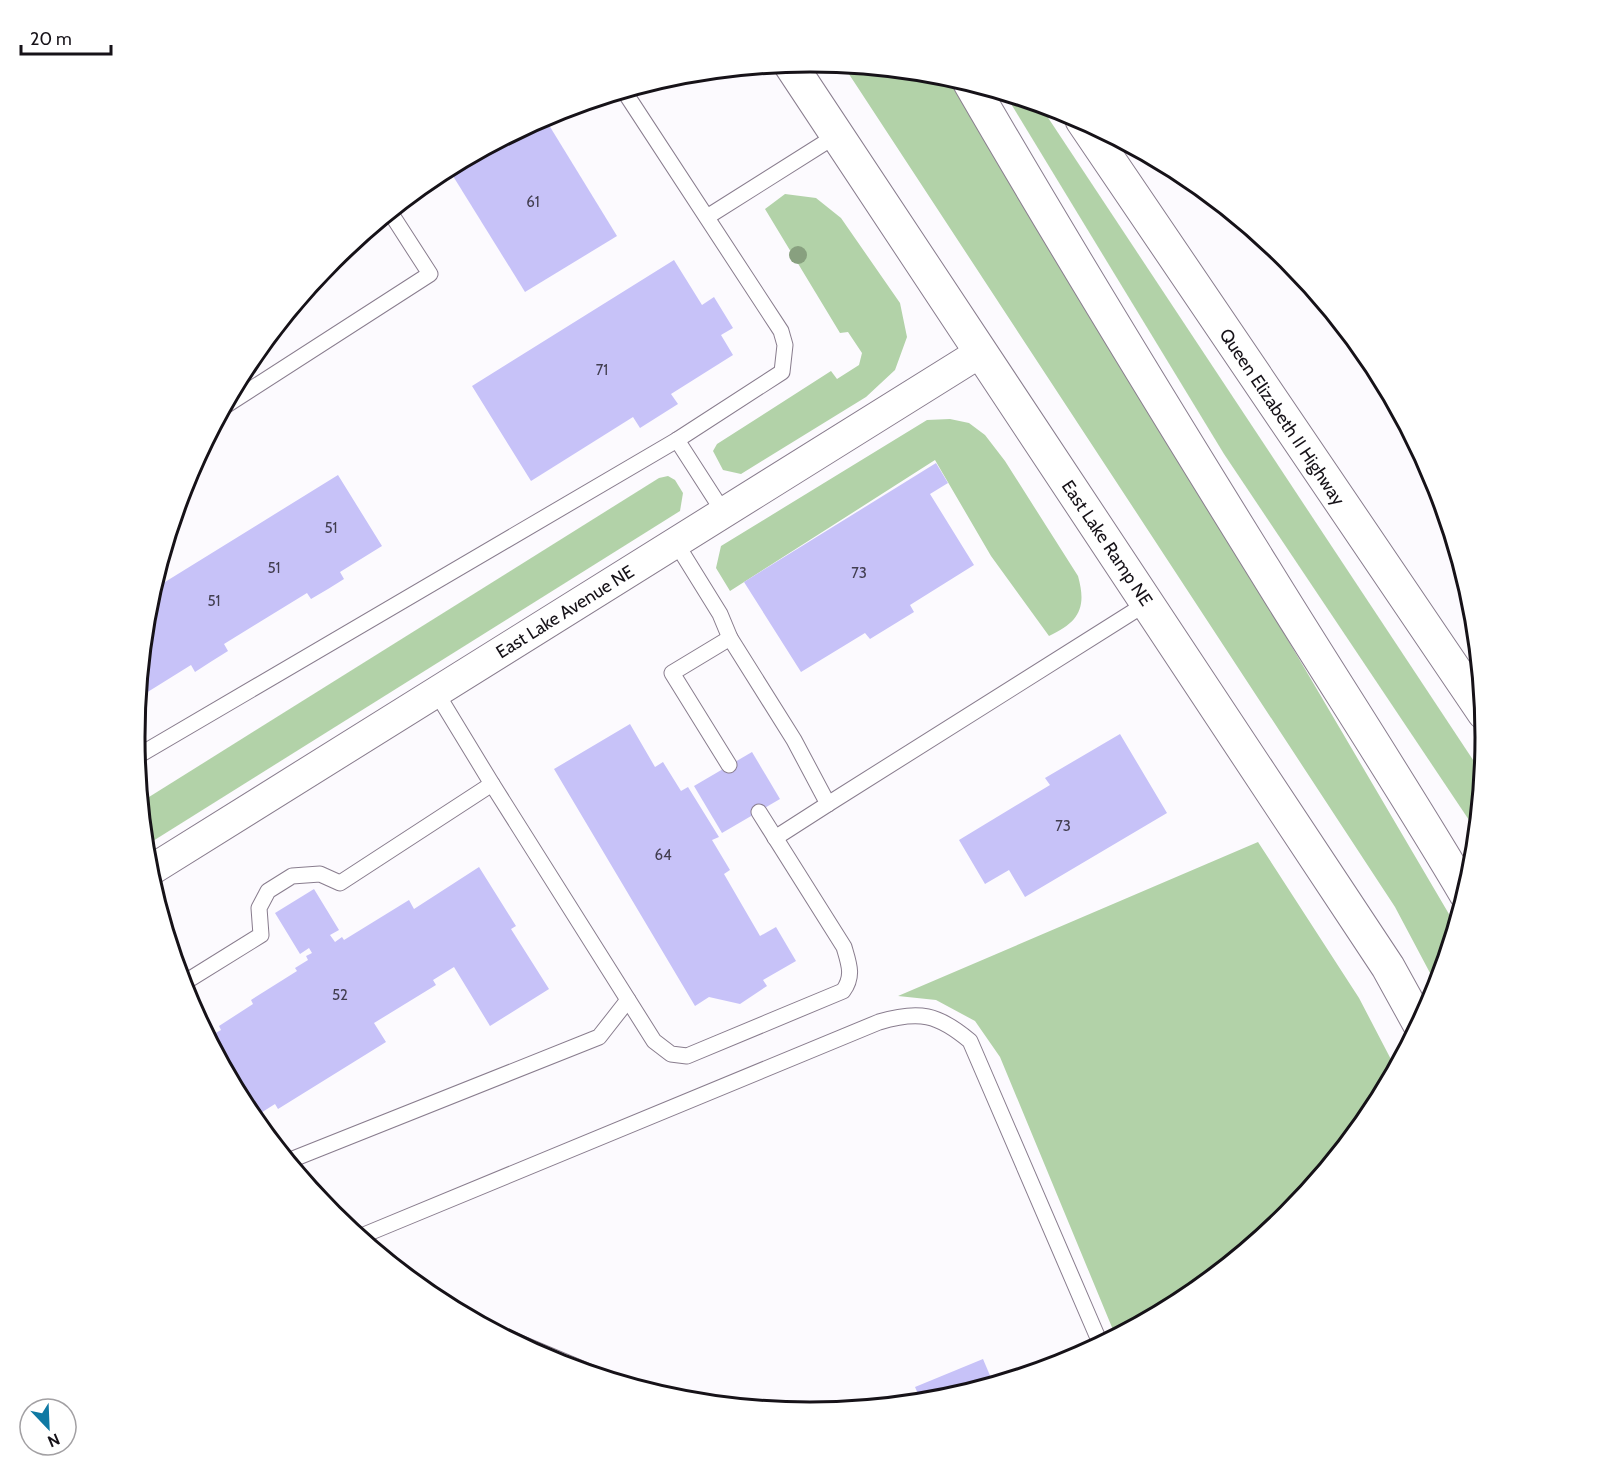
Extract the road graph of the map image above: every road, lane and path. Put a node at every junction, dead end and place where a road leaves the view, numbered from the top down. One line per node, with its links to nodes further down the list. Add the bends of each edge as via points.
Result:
1 (796, 72): 4 (main road, East Lake Ramp NE)
2 (976, 93): 19 (main road, via 1265,571)
3 (628, 98): 6 (lane)
4 (837, 135): 6 (lane); 8 (main road, East Lake Ramp NE)
5 (1092, 135): 16 (main road, Queen Elizabeth II Highway)
6 (707, 217): 10 (lane, via 781,331 786,356 782,372)
7 (394, 219): 9 (lane, via 430,274)
8 (981, 352): 11 (street, East Lake Avenue NE); 13 (main road, East Lake Ramp NE)
9 (239, 397)
10 (677, 440): 11 (lane); 17 (lane)
11 (724, 513): 12 (street, East Lake Avenue NE)
12 (676, 543): 14 (lane, via 720,614); 15 (street, East Lake Avenue NE)
13 (1147, 603): 21 (lane); 29 (main road, East Lake Ramp NE, via 1388,967)
14 (730, 638): 18 (lane, via 672,673); 21 (lane, via 794,740)
15 (436, 692): 20 (lane); 24 (street, East Lake Avenue NE)
16 (1475, 700)
17 (145, 753)
18 (729, 765)
19 (1401, 783): 25 (main road); 26 (main road)
20 (492, 784): 27 (lane, via 340,883 320,874 292,876 268,891 259,908 261,935); 28 (lane)
21 (828, 804): 23 (lane)
22 (759, 812): 23 (lane)
23 (776, 838): 28 (lane, via 843,947 850,981 843,991 687,1056 671,1054 654,1041)
24 (158, 866)
25 (1463, 869)
26 (1459, 883)
27 (191, 979)
28 (628, 1000): 30 (lane, via 599,1037)
29 (1415, 1015)
30 (295, 1158)
31 (367, 1234): 32 (lane, via 879,1022 905,1014 929,1017 950,1024 970,1041)
32 (1098, 1337)

